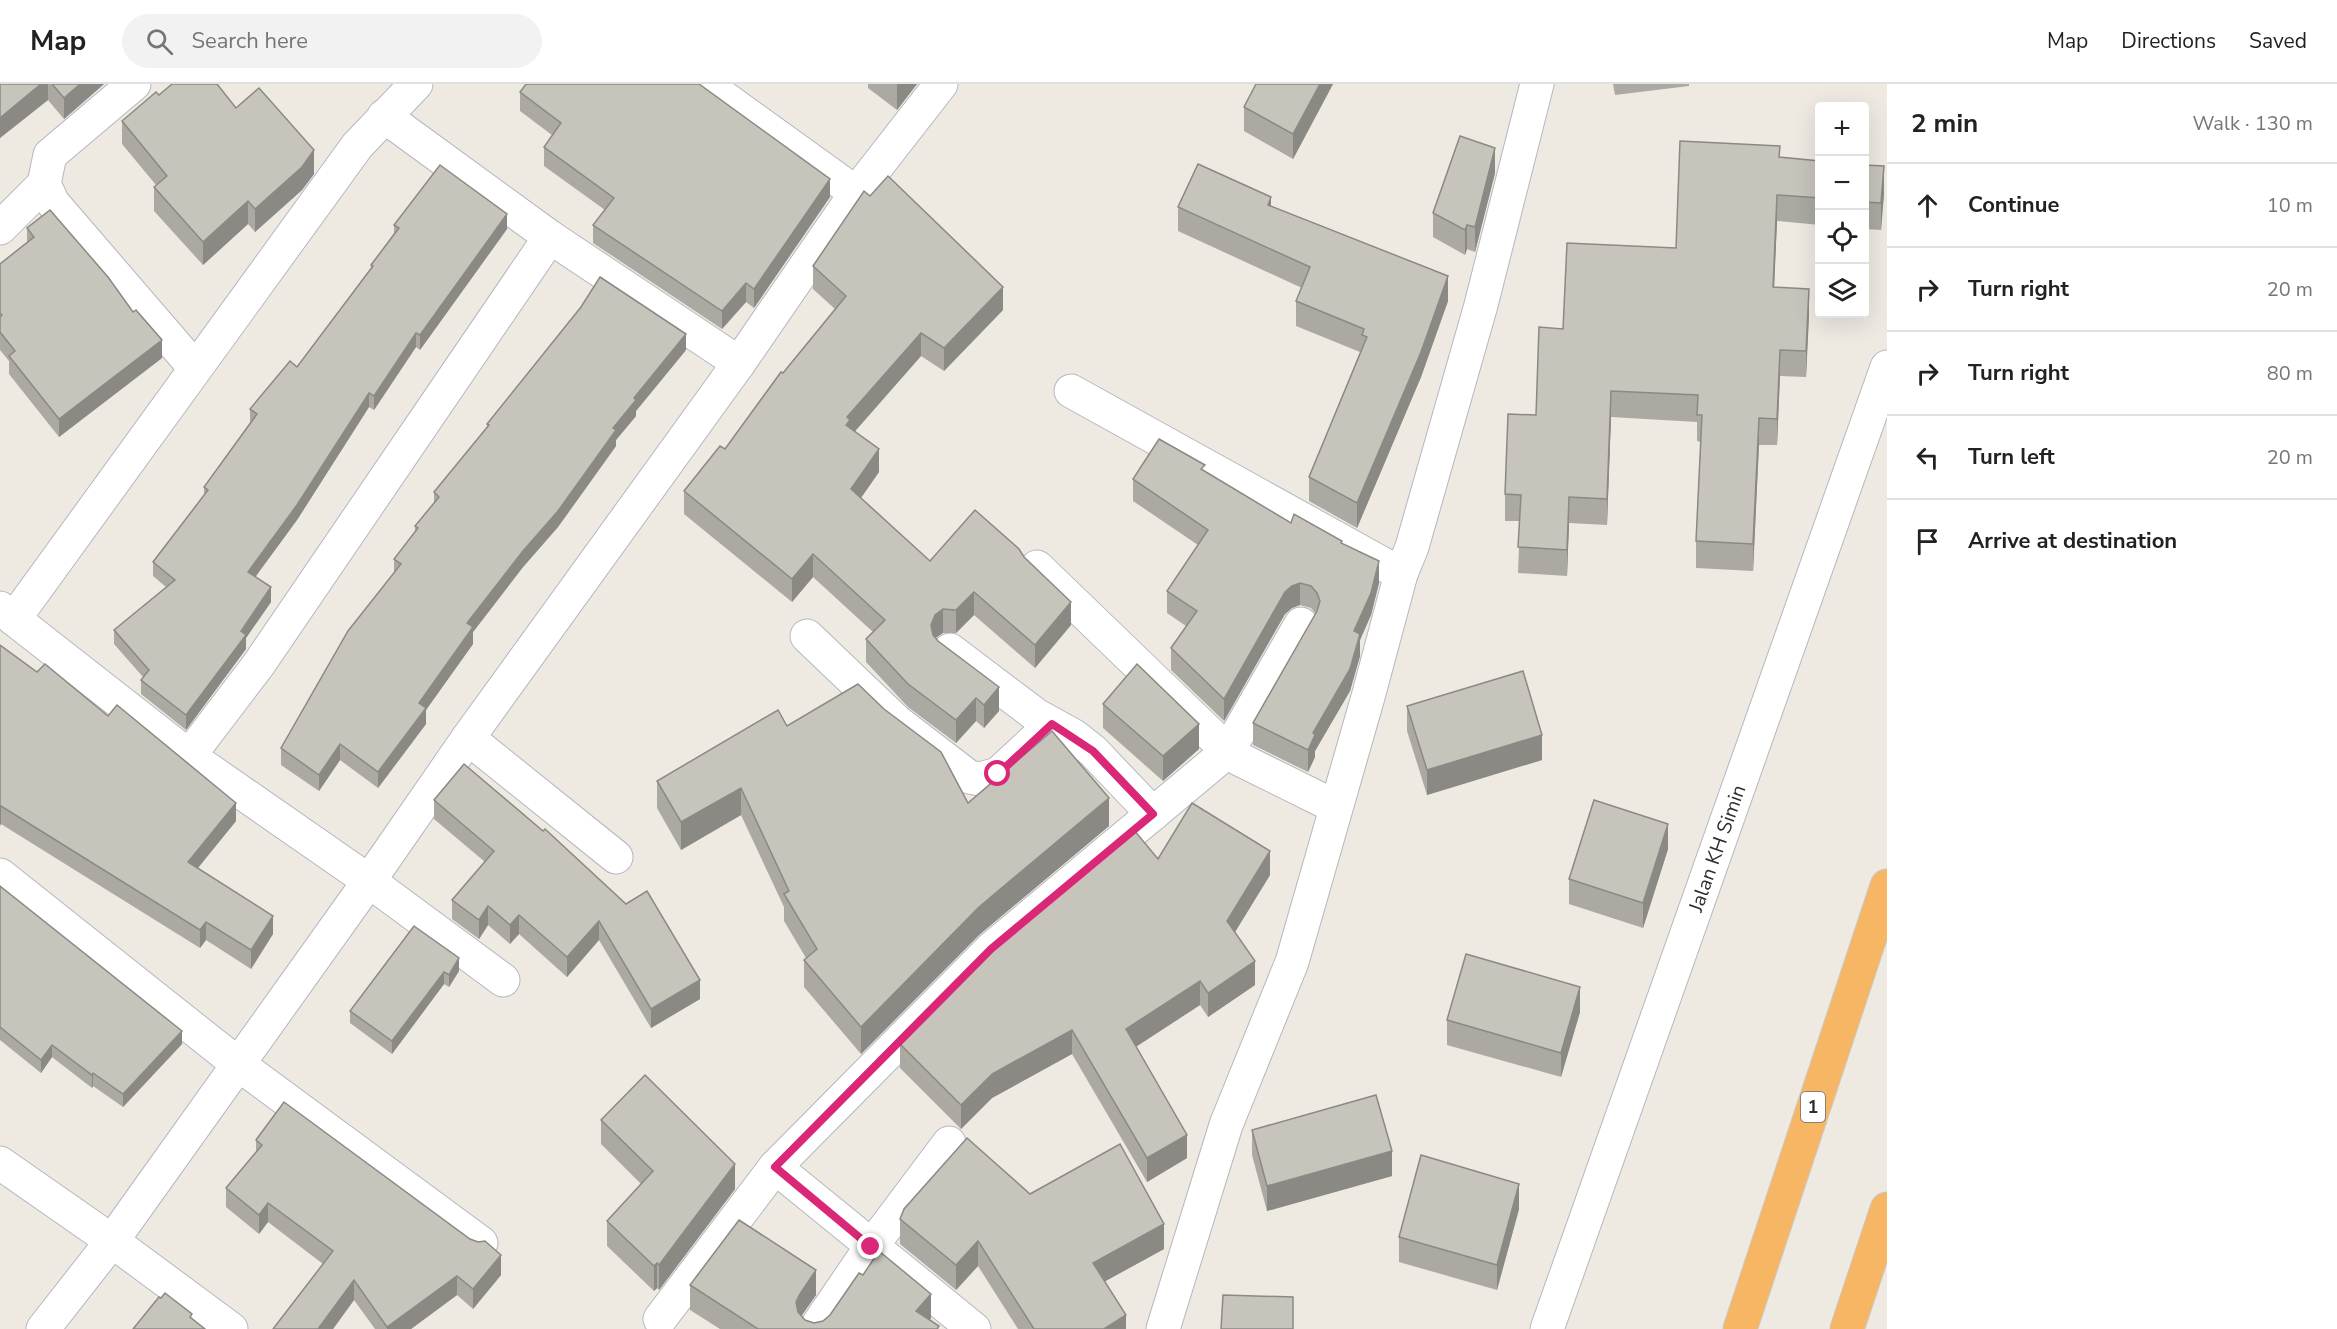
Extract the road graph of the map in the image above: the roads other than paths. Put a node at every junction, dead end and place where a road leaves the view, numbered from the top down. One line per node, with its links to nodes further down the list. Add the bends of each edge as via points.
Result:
1 (134, 84): 7 (street, via 50,155)
2 (416, 84): 6 (street)
3 (705, 84): 8 (street)
4 (941, 84): 8 (street)
5 (1537, 84): 16 (street, via 1481,305)
6 (384, 116): 10 (street); 13 (street, via 357,146)
7 (44, 184): 9 (street); 13 (street, via 52,203)
8 (856, 193): 11 (street)
9 (0, 228)
10 (550, 237): 11 (street); 24 (street, via 259,664)
11 (739, 363): 22 (street)
12 (1887, 367): 46 (street, Jalan KH Simin)
13 (195, 368): 17 (street)
14 (1071, 391): 16 (street)
15 (1036, 567): 23 (street)
16 (1401, 574): 25 (street)
17 (7, 613): 24 (street)
18 (1301, 624): 23 (street)
19 (807, 636): 21 (street, via 896,721 969,777 980,779 998,774)
20 (950, 650): 21 (street)
21 (1052, 724): 26 (street, via 1093,751)
22 (468, 738): 27 (street); 29 (street)
23 (1228, 751): 25 (street); 26 (street)
24 (189, 756): 29 (street)
25 (1336, 807): 45 (street, via 1292,962 1226,1125)
26 (1153, 814): 35 (street, via 991,949)
27 (616, 858)
28 (0, 875): 32 (street)
29 (369, 881): 31 (street); 32 (street)
30 (1887, 886): 47 (highway, 1)
31 (503, 980)
32 (238, 1064): 37 (street); 38 (street)
33 (949, 1143): 39 (street)
34 (0, 1163): 37 (street)
35 (775, 1167): 39 (street); 40 (street)
36 (1887, 1209): 48 (highway)
37 (112, 1241): 41 (street); 42 (street)
38 (481, 1243)
39 (871, 1247): 43 (street); 44 (street)
40 (660, 1319)
41 (43, 1329)
42 (231, 1329)
43 (815, 1329)
44 (974, 1329)
45 (1163, 1329)
46 (1547, 1329)
47 (1740, 1329)
48 (1847, 1329)

